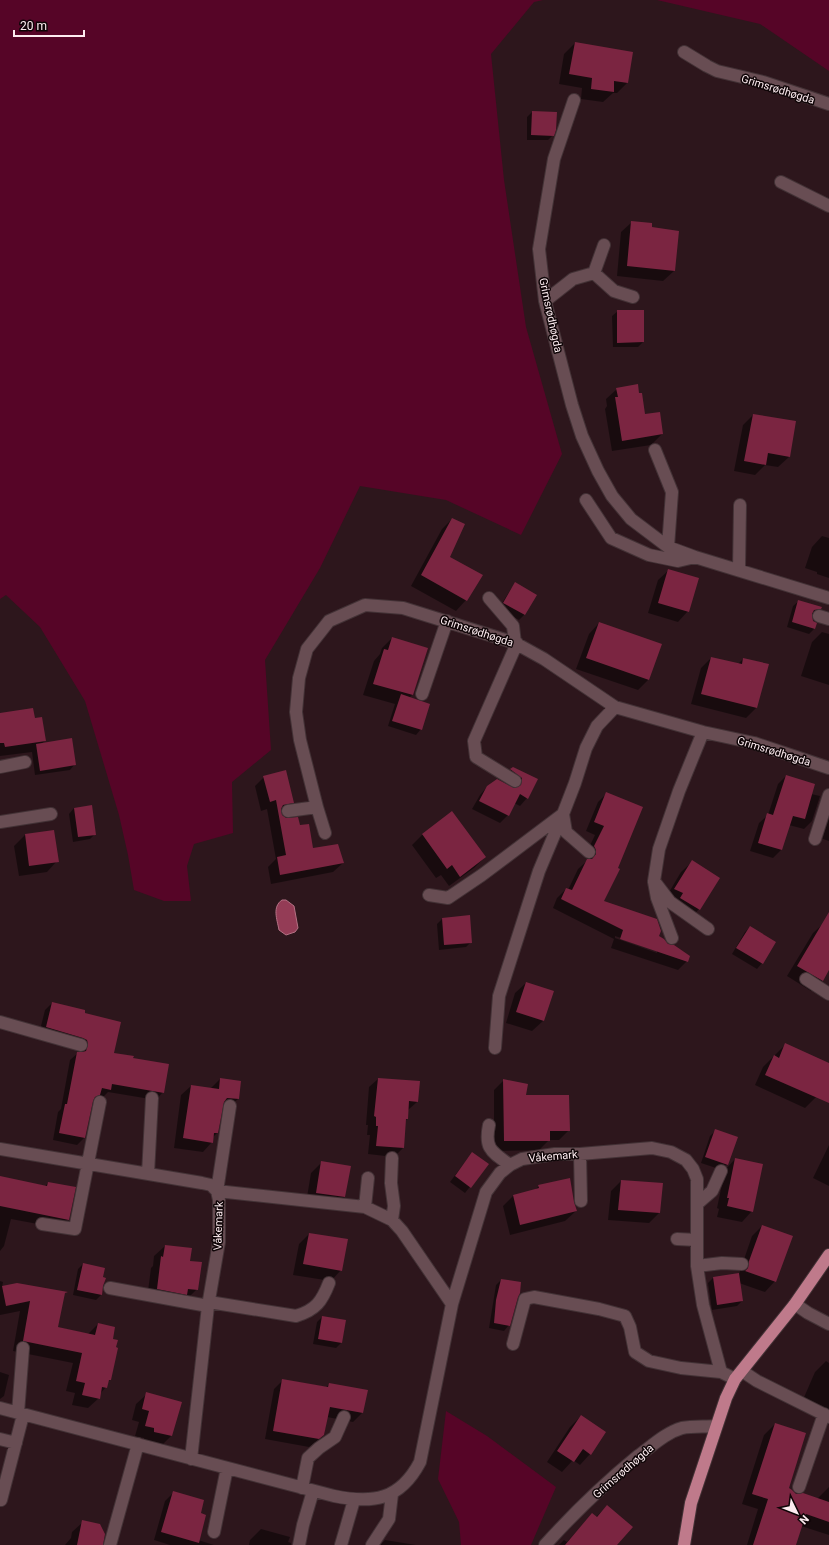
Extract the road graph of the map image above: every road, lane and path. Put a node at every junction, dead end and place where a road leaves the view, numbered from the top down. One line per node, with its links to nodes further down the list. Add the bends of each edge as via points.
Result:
1 (684, 52): 3 (street, Grimsrødhøgda, via 717,71 763,82)
2 (574, 100): 9 (street, Grimsrødhøgda, via 554,159 539,250)
3 (829, 104)
4 (781, 182): 5 (street)
5 (829, 206)
6 (604, 245): 7 (street)
7 (594, 273): 8 (street, via 614,291); 9 (street, via 573,280)
8 (633, 297)
9 (545, 301): 13 (street, Grimsrødhøgda, via 572,405 582,436 598,471 612,496 631,519)
10 (655, 450): 13 (street, via 672,492)
11 (586, 500): 14 (street, via 611,538 649,555 678,561)
12 (740, 505): 15 (street)
13 (668, 547): 14 (street, Grimsrødhøgda)
14 (695, 557): 15 (street, Grimsrødhøgda)
15 (739, 570): 17 (street, Grimsrødhøgda)
16 (489, 598): 19 (street, via 513,626)
17 (829, 598)
18 (447, 621): 19 (street, Grimsrødhøgda); 20 (street); 28 (street, Grimsrødhøgda, via 403,608 365,605 329,621 307,649 299,678 296,712 300,740)
19 (516, 643): 21 (street, Grimsrødhøgda); 26 (street, via 474,741 476,757)
20 (422, 694)
21 (615, 707): 22 (street, Grimsrødhøgda); 31 (street, via 597,726 586,748)
22 (703, 732): 25 (street, Grimsrødhøgda, via 754,743); 36 (street, via 659,849)
23 (25, 762): 24 (street)
24 (0, 766)
25 (829, 768)
26 (515, 782)
27 (829, 796): 34 (street)
28 (317, 807): 29 (street); 33 (street, Grimsrødhøgda)
29 (288, 811)
30 (52, 814): 32 (street)
31 (563, 814): 35 (street, via 566,832); 37 (street, via 448,898); 44 (street, via 539,871 499,996)
32 (0, 822)
33 (325, 833)
34 (815, 839)
35 (589, 852)
36 (654, 881): 38 (street, via 670,902); 39 (street, via 656,898)
37 (429, 895)
38 (708, 929)
39 (672, 938)
40 (806, 979): 41 (street)
41 (829, 994)
42 (0, 1022): 43 (street)
43 (81, 1045)
44 (495, 1048)
45 (152, 1098): 55 (street)
46 (100, 1102): 52 (street)
47 (230, 1106): 57 (street)
48 (489, 1125): 53 (street, via 487,1137 491,1152)
49 (0, 1149): 52 (street, Våkemark)
50 (580, 1154): 53 (street, Våkemark, via 555,1154 522,1159); 58 (street); 59 (street, Våkemark, via 652,1148 671,1152 686,1160 693,1169 697,1179)
51 (392, 1158): 61 (street)
52 (88, 1164): 55 (street, Våkemark); 62 (street, via 75,1229)
53 (510, 1165): 71 (street, Våkemark, via 500,1173 486,1192)
54 (721, 1171): 59 (street, via 712,1191)
55 (148, 1174): 57 (street, Våkemark, via 202,1183)
56 (368, 1178): 60 (street)
57 (217, 1191): 60 (street); 70 (street, Våkemark, via 219,1242)
58 (581, 1201)
59 (697, 1204): 64 (street, Våkemark)
60 (366, 1207): 61 (street)
61 (392, 1220): 71 (street)
62 (42, 1224)
63 (677, 1238): 64 (street)
64 (697, 1240): 67 (street, Våkemark)
65 (829, 1255): 72 (main road)
66 (742, 1264): 67 (street)
67 (697, 1266): 76 (street, Våkemark, via 703,1305)
68 (329, 1282): 70 (street, via 323,1298 308,1312 296,1316)
69 (110, 1288): 70 (street)
70 (209, 1304): 86 (street, Våkemark)
71 (452, 1304): 90 (street, Våkemark, via 420,1462 404,1486)
72 (795, 1304): 73 (street); 77 (main road)
73 (829, 1324)
74 (513, 1344): 76 (street, via 525,1299 534,1297 625,1316 635,1352 650,1361 681,1368)
75 (23, 1348): 79 (street)
76 (721, 1372): 77 (street)
77 (739, 1375): 80 (street, via 757,1381); 82 (main road, via 726,1398)
78 (0, 1408): 79 (street, Våkemark)
79 (20, 1414): 84 (street); 85 (street, Våkemark)
80 (826, 1415): 88 (street)
81 (344, 1417): 89 (street, via 335,1437 308,1458)
82 (716, 1426): 98 (street, Grimsrødhøgda, via 682,1428 657,1442 614,1476); 99 (main road, via 691,1503)
83 (0, 1439): 84 (street)
84 (16, 1443): 91 (street)
85 (138, 1444): 86 (street, Våkemark); 94 (street)
86 (191, 1458): 87 (street, Våkemark)
87 (227, 1468): 89 (street, Våkemark); 93 (street)
88 (799, 1487)
89 (308, 1489): 92 (street, Våkemark); 95 (street)
90 (392, 1494): 92 (street, Våkemark, via 380,1498); 97 (street, via 389,1519)
91 (1, 1500)
92 (354, 1500): 96 (street)
93 (214, 1532)
94 (110, 1545)
95 (300, 1545)
96 (341, 1545)
97 (372, 1545)
98 (545, 1545)
99 (684, 1545)

